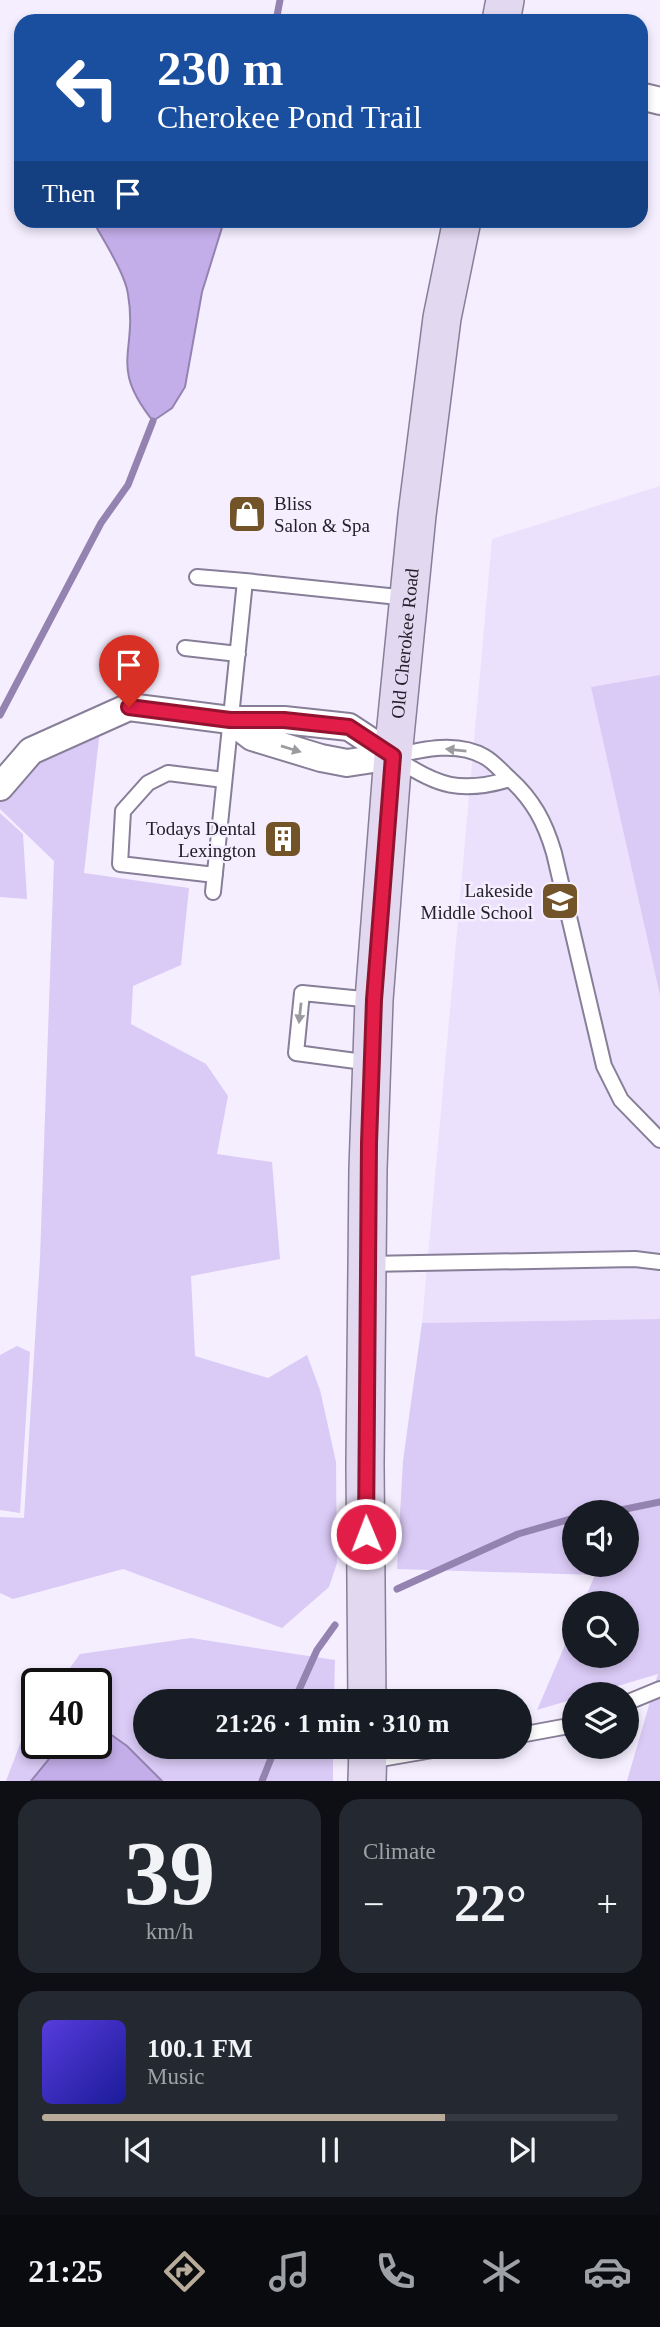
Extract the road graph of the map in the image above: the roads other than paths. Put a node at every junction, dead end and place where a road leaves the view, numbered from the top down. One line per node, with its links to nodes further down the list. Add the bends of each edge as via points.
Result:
1 (460, 228): 4 (street, Old Cherokee Road, via 442,318)
2 (197, 577): 3 (lane)
3 (245, 581): 4 (lane); 6 (lane)
4 (409, 598): 8 (street, Old Cherokee Road)
5 (185, 648): 6 (lane)
6 (238, 654): 7 (lane)
7 (230, 720): 8 (street, via 349,727); 8 (street, one-way to 8, via 252,737 321,758 346,763); 10 (lane); 11 (street, via 129,707 31,751)
8 (393, 756): 9 (lane, via 429,780 456,786 488,786); 9 (lane, one-way to 8, via 486,757 464,750 429,748); 14 (street, Old Cherokee Road)
9 (510, 779): 16 (lane, via 528,795 545,824 604,1066 621,1100)
10 (224, 780): 12 (lane); 12 (lane, via 168,773 148,783 123,811 120,864)
11 (0, 787)
12 (215, 875): 13 (lane)
13 (213, 892)
14 (374, 1000): 15 (street, Old Cherokee Road); 15 (lane, one-way to 15, via 302,993 296,1053)
15 (372, 1063): 18 (street, Old Cherokee Road)
16 (660, 1140)
17 (660, 1262): 18 (lane)
18 (367, 1264): 19 (street, Old Cherokee Road)
19 (367, 1689)
20 (660, 1689): 21 (lane)
21 (639, 1698)
22 (562, 1727): 23 (lane)
23 (532, 1733)
24 (389, 1759): 25 (lane)
25 (368, 1763)

